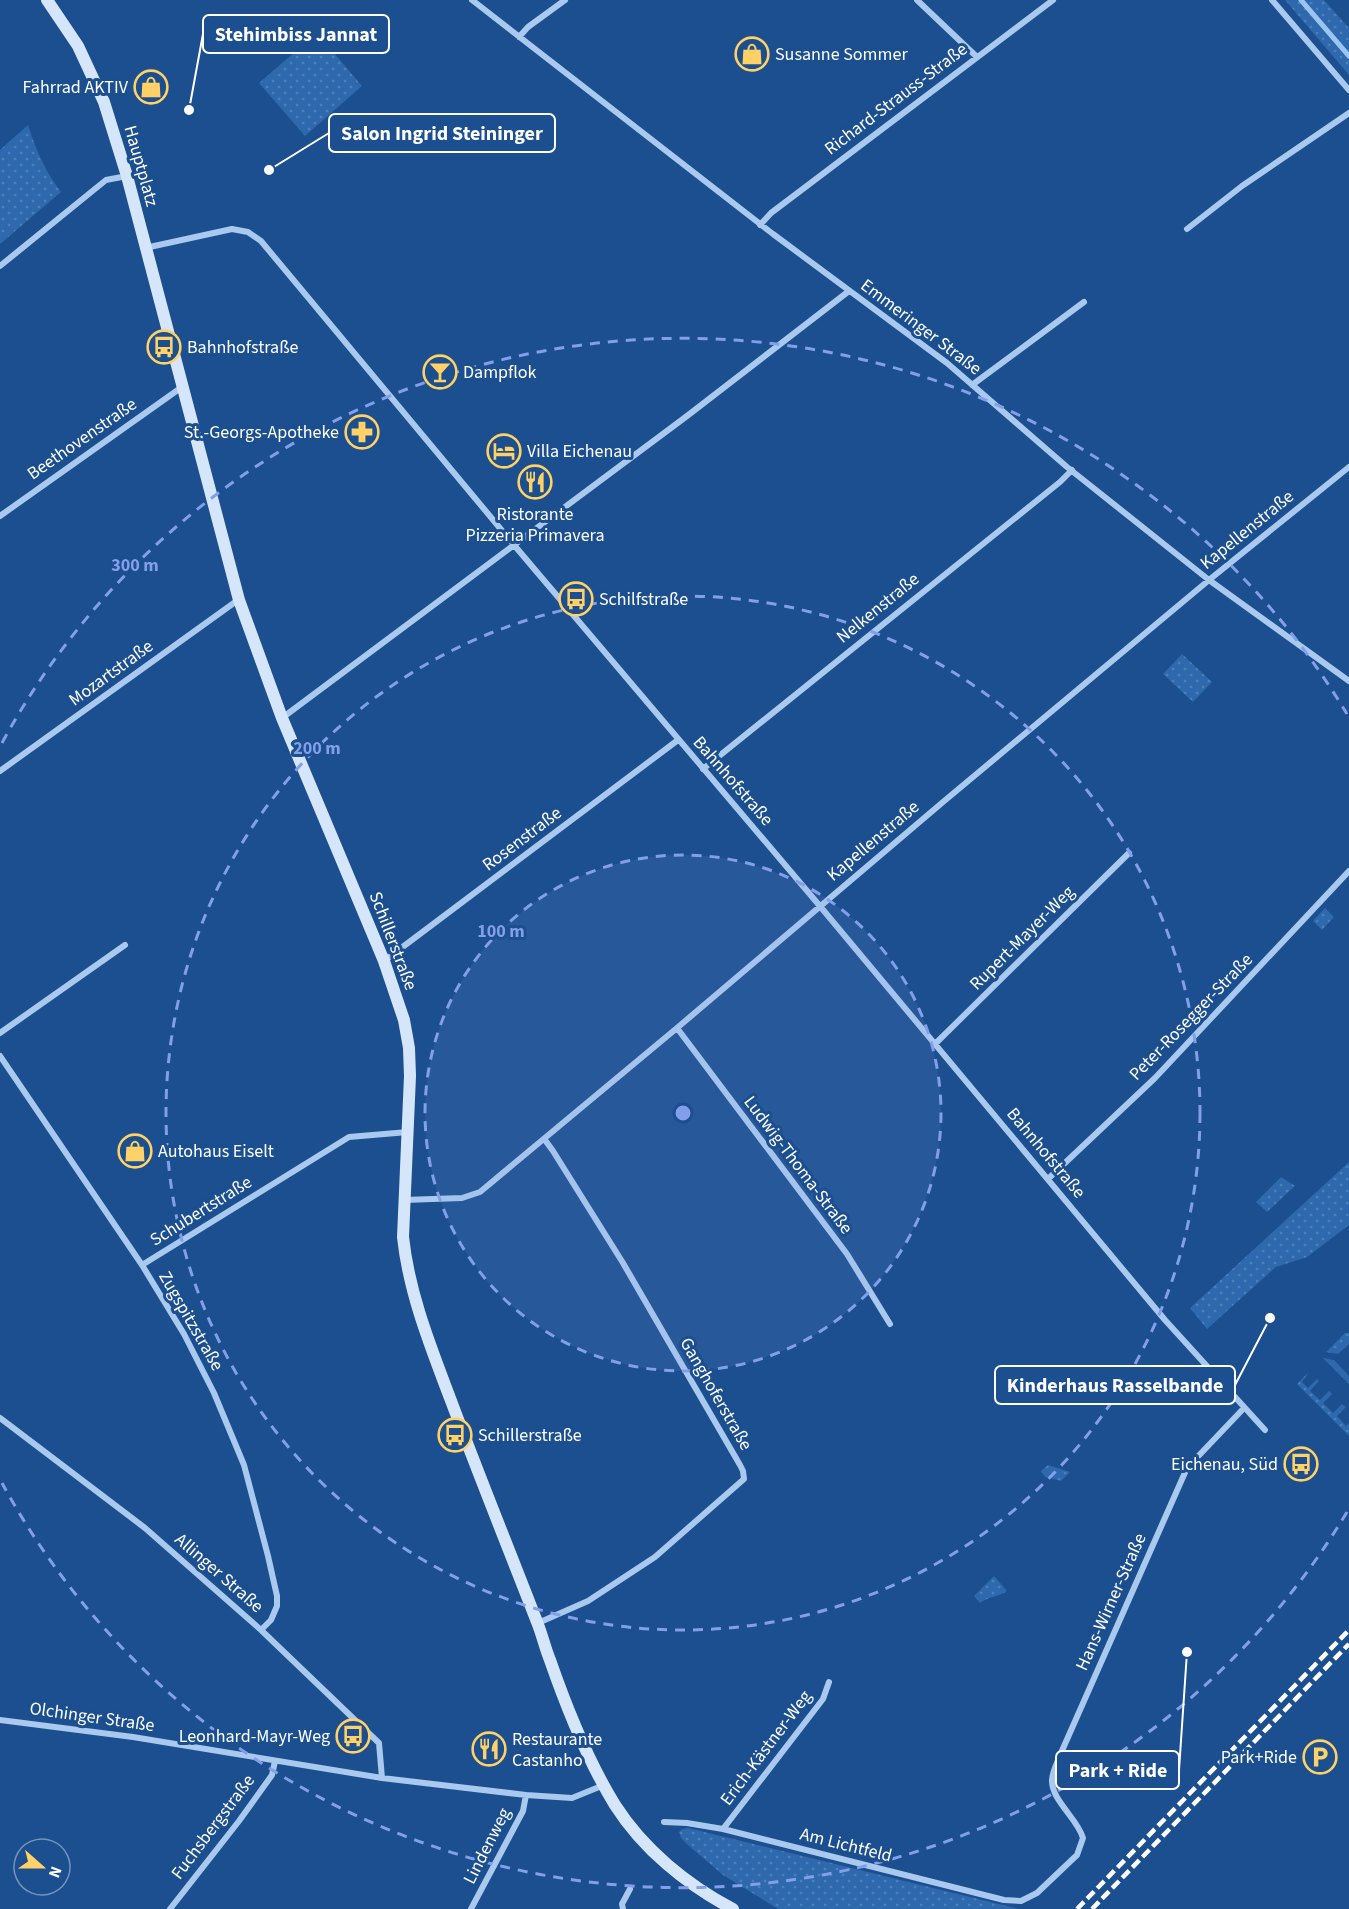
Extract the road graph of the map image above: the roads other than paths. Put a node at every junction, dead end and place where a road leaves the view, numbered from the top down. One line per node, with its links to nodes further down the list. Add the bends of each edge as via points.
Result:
1 (47, 0): 11 (main road, Hauptplatz, via 78,46 104,102)
2 (472, 0): 7 (street, Emmeringer Straße)
3 (565, 0): 7 (street)
4 (917, 0): 8 (street)
5 (1053, 0): 8 (street, Richard-Strauss-Straße)
6 (1272, 0): 9 (street)
7 (519, 37): 12 (street, Emmeringer Straße)
8 (977, 57): 12 (street, Richard-Strauss-Straße)
9 (1349, 90)
10 (1349, 113): 13 (street)
11 (127, 176): 14 (main road, Hauptplatz); 15 (street, via 106,180)
12 (760, 225): 16 (street, Emmeringer Straße)
13 (1186, 229)
14 (144, 248): 19 (main road, Schillerstraße); 23 (street, Bahnhofstraße, via 232,229 248,232 261,241)
15 (0, 266)
16 (849, 291): 18 (street, Emmeringer Straße); 23 (street)
17 (1084, 302): 18 (street)
18 (972, 385): 21 (street, Emmeringer Straße)
19 (182, 387): 22 (street, Beethovenstraße); 25 (main road, Schillerstraße)
20 (1349, 467): 24 (street, Kapellenstraße)
21 (1072, 470): 24 (street, Emmeringer Straße); 29 (street, Nelkenstraße)
22 (0, 516)
23 (514, 545): 27 (street); 28 (street, Bahnhofstraße)
24 (1209, 580): 26 (street, Emmeringer Straße); 33 (street, Kapellenstraße)
25 (239, 600): 27 (main road, Schillerstraße); 30 (street, Mozartstraße)
26 (1349, 681)
27 (282, 718): 35 (main road, Schillerstraße)
28 (678, 740): 29 (street, Bahnhofstraße); 35 (street, Rosenstraße)
29 (703, 769): 33 (street, Bahnhofstraße)
30 (0, 771)
31 (1129, 853): 38 (street, Rupert-Mayer-Weg)
32 (1349, 871): 42 (street, Peter-Rosegger-Straße, via 1155,1078)
33 (819, 905): 36 (street, Kapellenstraße); 38 (street, Bahnhofstraße)
34 (125, 945): 37 (street)
35 (384, 961): 40 (main road, Schillerstraße, via 409,1048)
36 (677, 1028): 41 (street, Kapellenstraße); 45 (street, Ludwig-Thoma-Straße, via 847,1254)
37 (0, 1033)
38 (935, 1044): 42 (street, Bahnhofstraße)
39 (0, 1056): 44 (street, Zugspitzstraße)
40 (408, 1132): 43 (main road, Schillerstraße); 44 (street, Schubertstraße, via 349,1137)
41 (545, 1140): 43 (street, Kapellenstraße, via 480,1192 462,1198); 49 (street, Ganghoferstraße, via 623,1263 740,1465 744,1479 656,1557 588,1602)
42 (1049, 1178): 46 (street, Bahnhofstraße, via 1165,1320)
43 (403, 1200): 49 (main road, Schillerstraße, via 405,1261 415,1304)
44 (142, 1265): 50 (street, Zugspitzstraße, via 190,1343 244,1465 277,1596 271,1620)
45 (890, 1324)
46 (1244, 1408): 48 (street, Bahnhofstraße); 60 (street, Hans-Wirner-Straße, via 1187,1468 1061,1753 1052,1782 1055,1794 1083,1838 1077,1855 1037,1893)
47 (0, 1418): 50 (street, Allinger Straße, via 145,1528)
48 (1265, 1430)
49 (538, 1623): 55 (main road, Schillerstraße, via 550,1662)
50 (261, 1630): 54 (street, Allinger Straße, via 379,1743)
51 (829, 1682): 58 (street, Erich-Kästner-Weg, via 823,1700)
52 (0, 1720): 53 (street, Olchinger Straße)
53 (275, 1761): 54 (street, Olchinger Straße); 61 (street, Fuchsbergstraße, via 272,1775)
54 (382, 1778): 56 (street, Olchinger Straße)
55 (604, 1785): 56 (street, Olchinger Straße, via 572,1798); 64 (main road, Schillerstraße, via 628,1824 648,1846 688,1881)
56 (526, 1795): 62 (street, Lindenweg, via 523,1810)
57 (664, 1822): 58 (street, Am Lichtfeld)
58 (723, 1829): 60 (street, Am Lichtfeld, via 1004,1900)
59 (630, 1889): 63 (street)
60 (1021, 1901)
61 (170, 1909)
62 (471, 1909)
63 (623, 1909)
64 (733, 1909)

